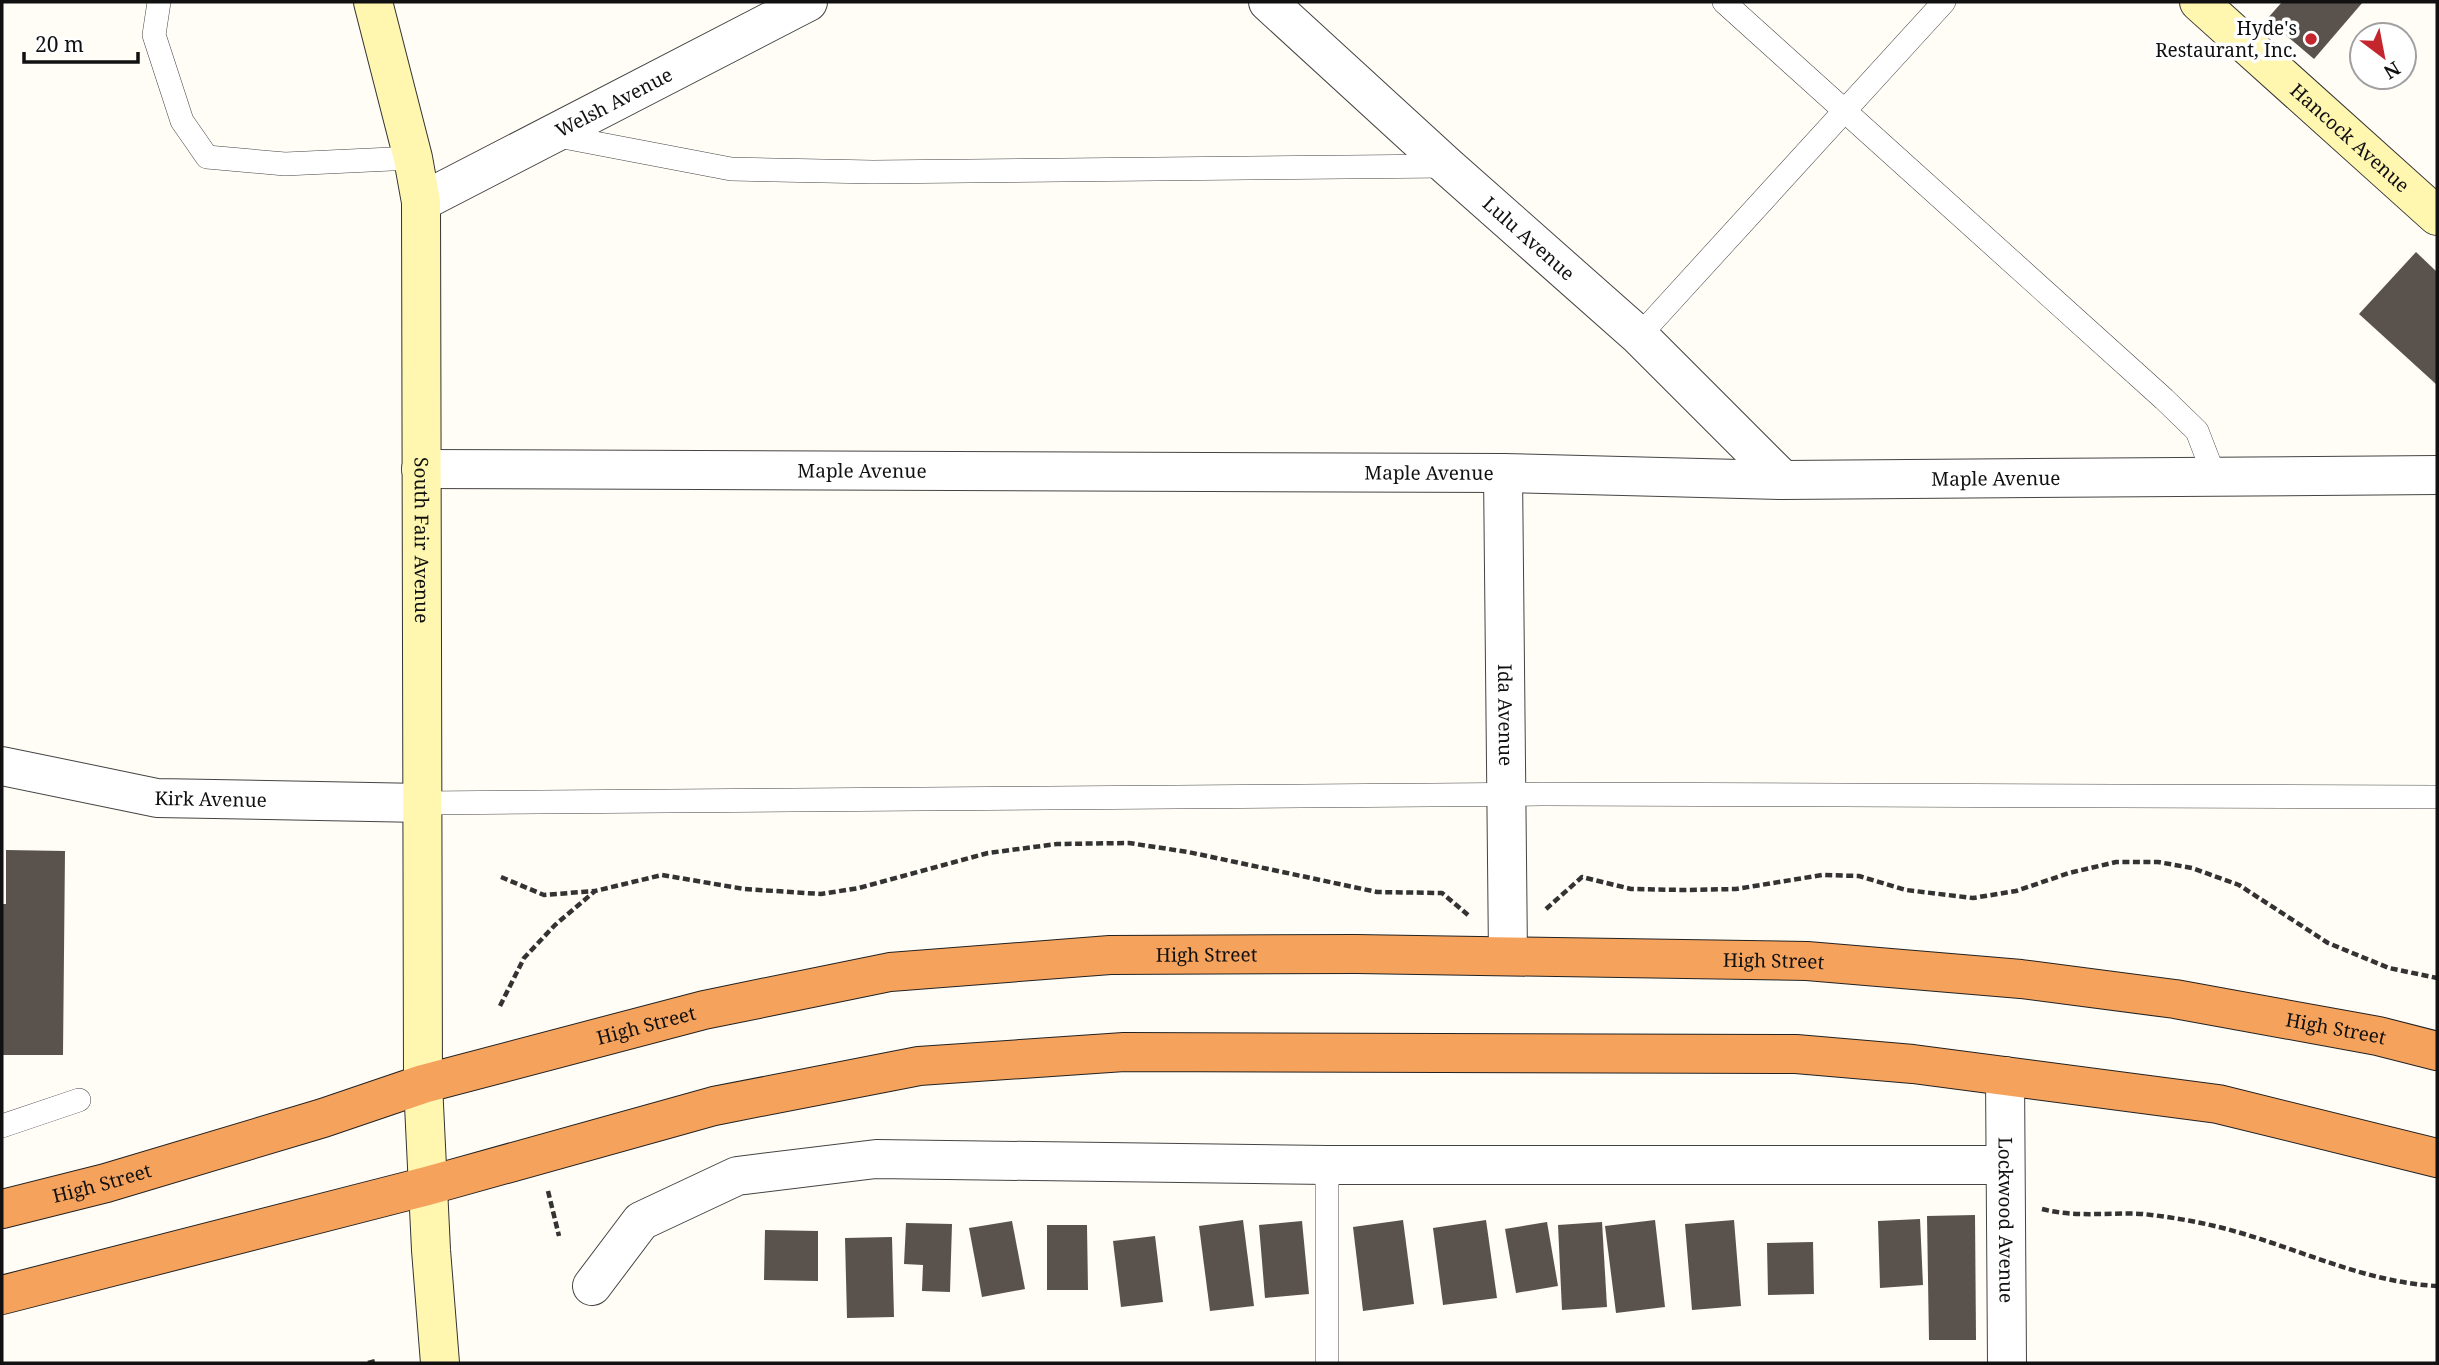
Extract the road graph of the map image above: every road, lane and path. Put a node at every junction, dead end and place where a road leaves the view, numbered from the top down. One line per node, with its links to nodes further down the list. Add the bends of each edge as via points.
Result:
1 (159, 2): 10 (lane, via 154,35 182,121 207,157 285,164)
2 (373, 2): 10 (street, South Fair Avenue)
3 (808, 2): 9 (street, Welsh Avenue)
4 (1268, 2): 11 (street, Lulu Avenue)
5 (1724, 2): 8 (lane)
6 (1944, 2): 8 (lane)
7 (2199, 2): 13 (street, Hancock Avenue)
8 (1846, 111): 14 (lane); 17 (lane, via 2197,431)
9 (550, 134): 11 (lane, via 731,169 887,172); 12 (street, Welsh Avenue)
10 (412, 158): 12 (street, South Fair Avenue)
11 (1447, 166): 14 (street, Lulu Avenue)
12 (421, 202): 15 (street, South Fair Avenue)
13 (2437, 216)
14 (1639, 336): 19 (street, Lulu Avenue)
15 (421, 469): 16 (street, Maple Avenue); 23 (street, South Fair Avenue)
16 (1503, 473): 19 (street, Maple Avenue); 21 (street, Ida Avenue)
17 (2214, 475): 18 (street, Maple Avenue); 19 (street, Maple Avenue)
18 (2437, 475)
19 (1783, 480)
20 (2, 766): 23 (street, Kirk Avenue, via 157,798)
21 (1505, 795): 22 (lane); 23 (lane); 28 (street, Ida Avenue)
22 (2437, 797)
23 (422, 803): 33 (street, South Fair Avenue)
24 (501, 877): 25 (path, via 544,895)
25 (595, 891): 27 (path, via 662,875 744,890 821,894 988,853 1057,844 1129,843 1377,892 1442,892); 30 (path, via 524,958)
26 (1538, 916): 29 (path, via 1582,877 1631,889 1685,890 1736,889 1822,875 1859,876 1906,890 1973,898 2116,862 2158,862 2192,868 2239,885 2328,943 2389,968)
27 (1471, 917)
28 (1508, 956): 31 (highway, High Street, via 1807,961 2021,979 2175,999); 33 (highway, High Street, via 1110,955 890,972 704,1010)
29 (2437, 978)
30 (500, 1006)
31 (2437, 1051)
32 (2005, 1076): 36 (highway, via 2218,1104); 38 (street, Lockwood Avenue); 40 (highway, via 1809,1055 1655,1052 1124,1052 919,1066 714,1106)
33 (423, 1084): 40 (street, South Fair Avenue); 42 (highway, High Street, via 106,1184)
34 (79, 1100): 35 (lane)
35 (2, 1125)
36 (2437, 1158)
37 (1326, 1165): 38 (street); 44 (street, via 876,1159 737,1176 641,1221); 50 (lane)
38 (2005, 1165): 51 (street, Lockwood Avenue)
39 (546, 1184): 43 (path)
40 (427, 1186): 46 (highway); 49 (street, South Fair Avenue)
41 (2038, 1208): 45 (path, via 2063,1214 2143,1214 2200,1223 2365,1272)
42 (2, 1209)
43 (559, 1236)
44 (592, 1286)
45 (2437, 1286)
46 (2, 1295)
47 (376, 1361): 48 (path)
48 (368, 1363)
49 (440, 1363)
50 (1327, 1363)
51 (2007, 1363)

